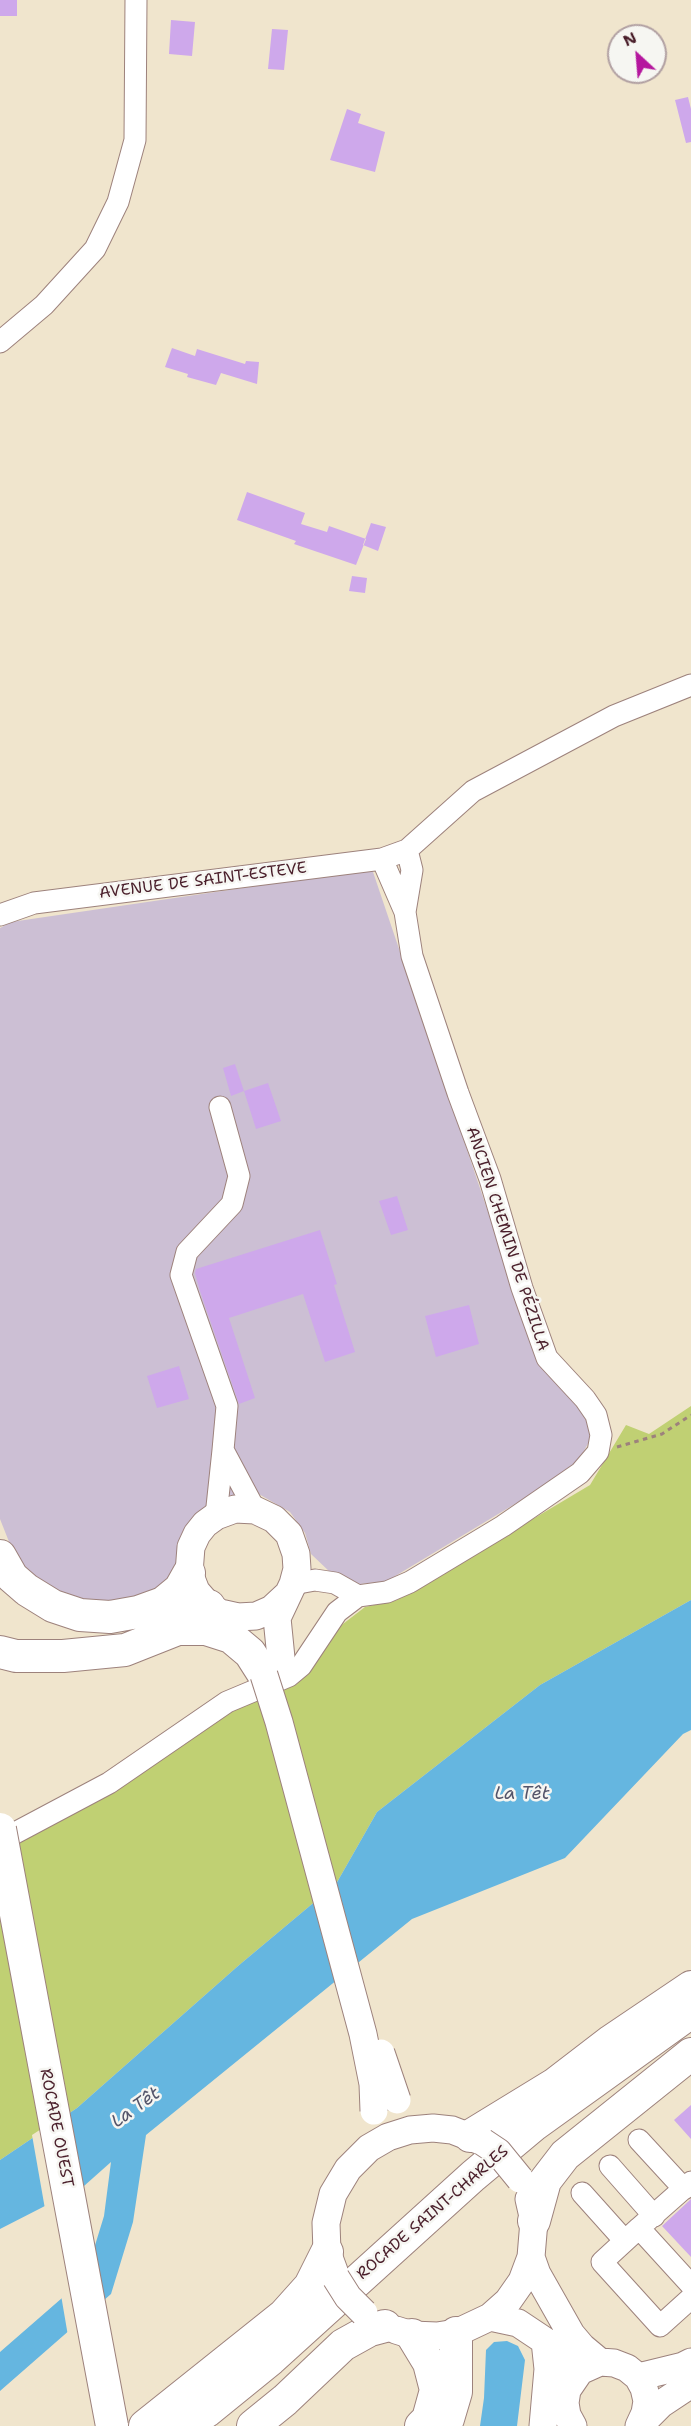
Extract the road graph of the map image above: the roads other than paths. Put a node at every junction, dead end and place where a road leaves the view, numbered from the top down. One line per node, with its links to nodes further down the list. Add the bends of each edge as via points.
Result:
1 (136, 0): 2 (street, via 135,140 118,202 95,249 44,305)
2 (0, 342)
3 (691, 685): 4 (street, via 614,716 473,791)
4 (407, 850): 5 (street, AVENUE DE SAINT-ESTEVE); 6 (street, ANCIEN CHEMIN DE PÉZILLA, via 412,870)
5 (382, 859): 6 (street, ANCIEN CHEMIN DE PÉZILLA); 7 (street, AVENUE DE SAINT-ESTEVE, via 34,903)
6 (405, 912): 15 (street, ANCIEN CHEMIN DE PÉZILLA, via 412,956 547,1358 585,1399 596,1415 601,1435 598,1452 580,1473 503,1526 410,1582 387,1592)
7 (0, 915)
8 (219, 1107): 9 (street, via 239,1176 232,1204 187,1252 181,1275 226,1406)
9 (223, 1450): 10 (street); 11 (street)
10 (255, 1510): 11 (main road, via 235,1509); 14 (main road, via 274,1519 289,1534 297,1569)
11 (216, 1516): 13 (main road, via 197,1534 190,1553)
12 (0, 1556): 13 (highway, via 12,1577 27,1590 53,1606 81,1615 110,1617 163,1604 180,1589)
13 (189, 1573): 16 (main road, via 196,1591)
14 (290, 1590): 15 (street, via 315,1580 335,1583); 16 (main road, via 272,1609 256,1616 238,1617); 19 (main road, via 277,1618)
15 (358, 1596): 21 (street, via 337,1612 301,1666 289,1676 227,1702 109,1783)
16 (214, 1609): 18 (highway, via 168,1620 97,1650); 19 (main road, via 248,1632)
17 (0, 1652): 18 (highway)
18 (63, 1656): 19 (highway, via 125,1650 178,1629 207,1629 231,1636)
19 (273, 1671): 27 (main road, bridge, via 279,1722 373,2084)
20 (0, 1829): 52 (highway, ROCADE OUEST, bridge)
21 (0, 1844)
22 (0, 1903): 51 (highway, ROCADE OUEST)
23 (691, 1987): 29 (highway)
24 (691, 2012): 54 (highway, ROCADE SAINT-CHARLES, via 534,2125 271,2359)
25 (691, 2033): 55 (highway, ROCADE SAINT-CHARLES, via 545,2138)
26 (691, 2054): 35 (highway, via 566,2155 545,2181)
27 (385, 2106): 28 (main road, via 408,2112); 31 (main road)
28 (433, 2128): 29 (main road); 31 (main road, via 410,2130)
29 (477, 2139): 35 (main road, bridge, via 510,2165 520,2179)
30 (639, 2140): 33 (street)
31 (369, 2148): 38 (main road, via 348,2169 333,2194 326,2223)
32 (610, 2166): 36 (street)
33 (688, 2186): 36 (street)
34 (582, 2193): 36 (street)
35 (534, 2221): 37 (main road)
36 (640, 2228): 39 (street); 40 (street, via 602,2262 660,2326)
37 (531, 2257): 41 (main road, via 513,2294); 45 (main road, via 572,2334)
38 (332, 2265): 42 (main road, bridge, via 348,2297); 53 (highway, via 284,2315)
39 (691, 2284)
40 (691, 2298)
41 (490, 2317): 43 (main road); 44 (main road, via 518,2323)
42 (387, 2325): 43 (main road, via 437,2336); 56 (highway, via 343,2345); 57 (highway, via 429,2363 436,2390 428,2419)
43 (456, 2333): 58 (highway, via 456,2392)
44 (545, 2341): 48 (main road, via 556,2350); 59 (main road, via 548,2369)
45 (600, 2362): 47 (main road, via 614,2362); 48 (main road, via 580,2371)
46 (691, 2362): 47 (main road)
47 (638, 2377): 50 (main road, via 647,2401)
48 (573, 2379): 60 (main road, via 565,2403)
49 (691, 2384): 50 (main road)
50 (639, 2425)
51 (96, 2426)
52 (112, 2426)
53 (145, 2426)
54 (185, 2426)
55 (214, 2426)
56 (253, 2426)
57 (421, 2426)
58 (446, 2426)
59 (543, 2426)
60 (573, 2426)

